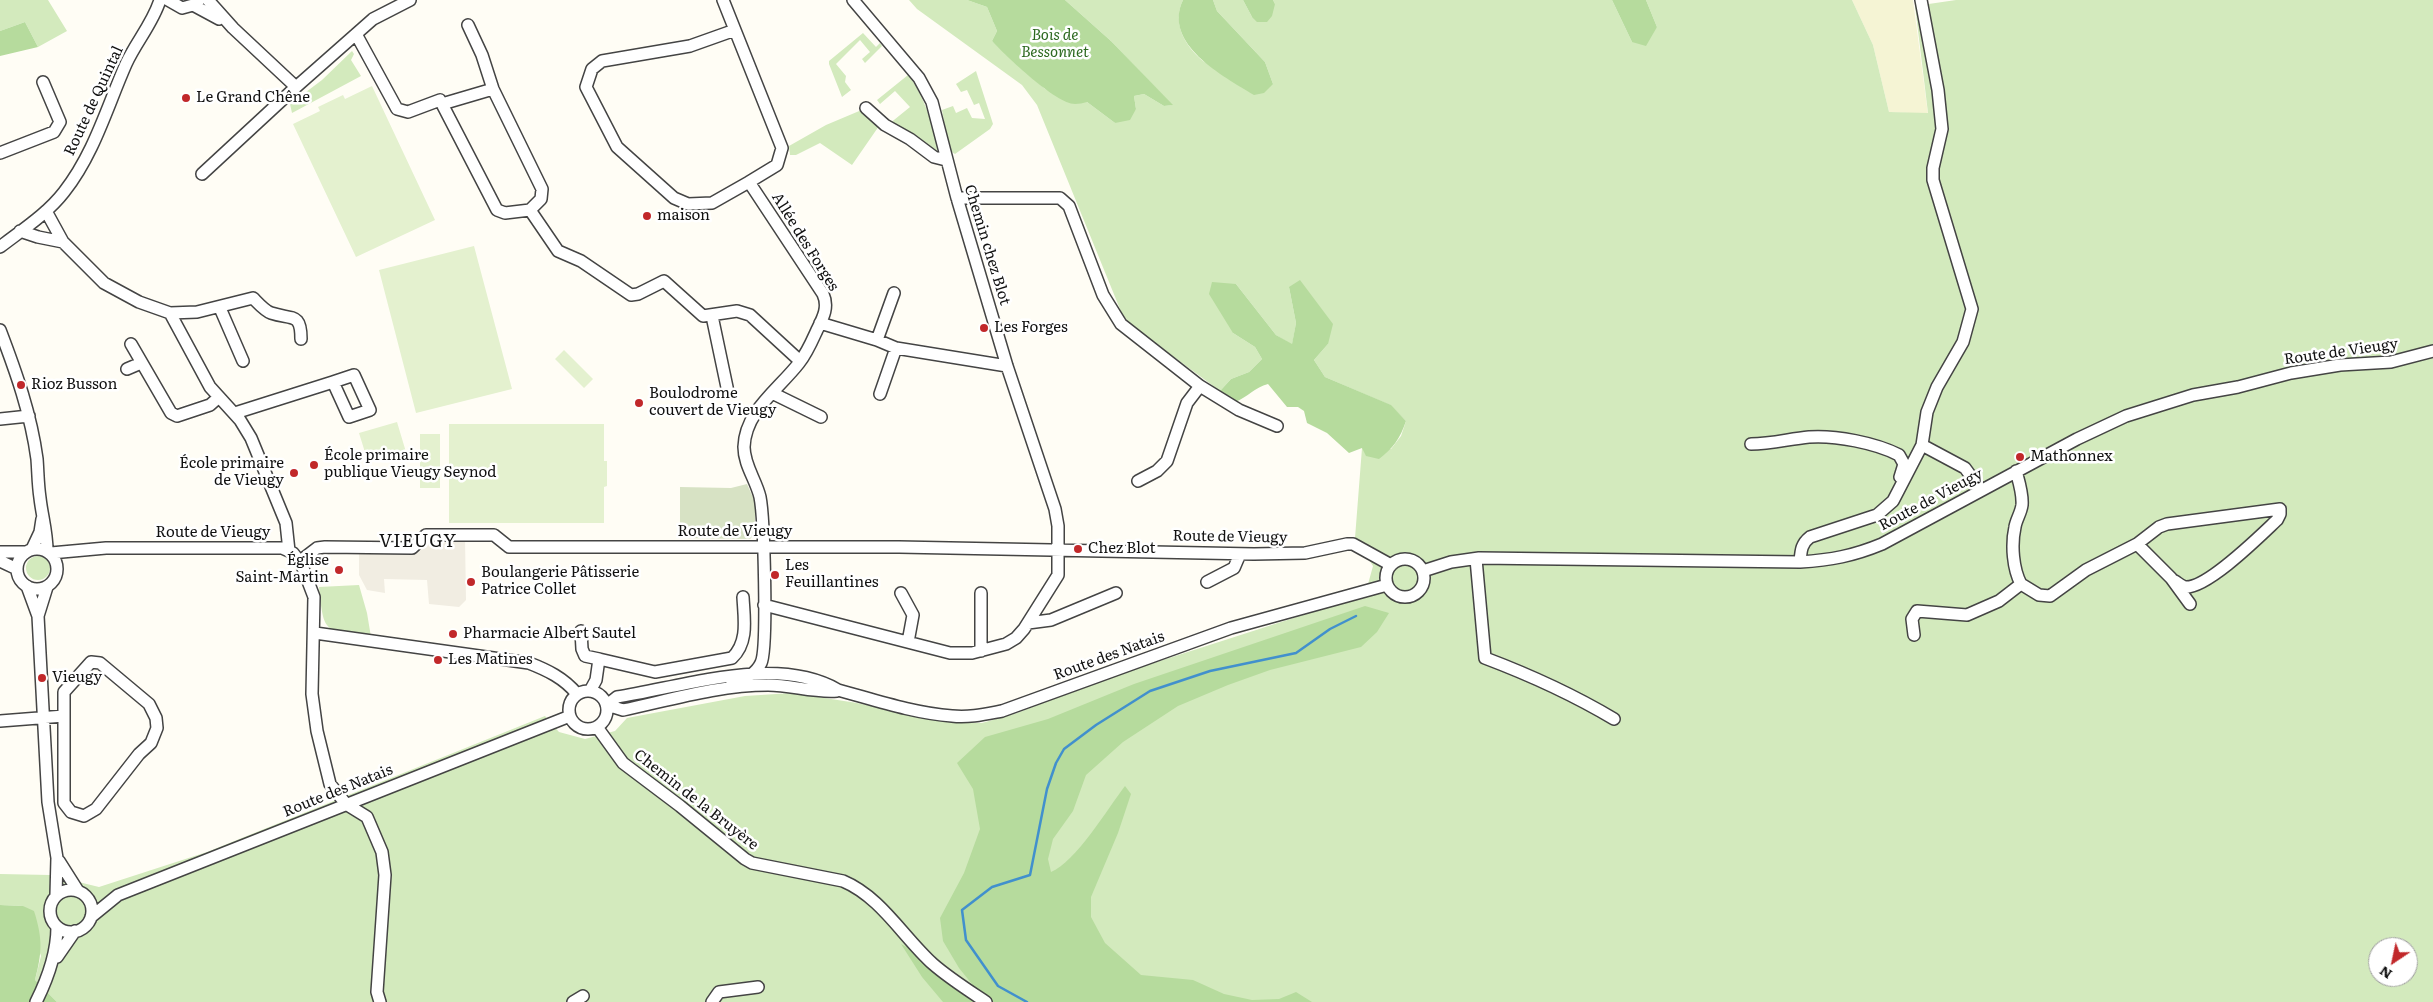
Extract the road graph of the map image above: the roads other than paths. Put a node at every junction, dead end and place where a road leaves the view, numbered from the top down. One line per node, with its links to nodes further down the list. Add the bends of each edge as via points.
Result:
1 (160, 0): 9 (street, Route de Quintal)
2 (208, 0): 11 (street)
3 (410, 0): 13 (street, via 373,20)
4 (723, 0): 12 (street)
5 (853, 0): 20 (street, Chemin chez Blot, via 919,78 932,102)
6 (1921, 0): 58 (street, via 1942,129 1933,180 1972,309 1963,342 1932,397)
7 (172, 3): 8 (street, via 188,8); 9 (street)
8 (196, 3): 11 (street)
9 (155, 15): 25 (street, Route de Quintal, via 127,64 86,156 65,191)
10 (468, 25): 16 (street)
11 (233, 28): 15 (street)
12 (735, 30): 22 (street, via 782,148 777,165); 22 (street, via 690,46 602,61 592,69 586,87 617,147 674,198 688,204 712,203)
13 (356, 34): 15 (street); 17 (street, via 397,109 408,112 440,100)
14 (43, 82): 19 (street, via 60,122 54,132)
15 (296, 87): 21 (street)
16 (493, 89): 17 (street); 24 (street, via 542,189 541,199)
17 (442, 104): 24 (street, via 497,210 505,213)
18 (866, 108): 20 (street, via 885,126 934,157)
19 (0, 154)
20 (946, 160): 23 (street, Chemin chez Blot)
21 (202, 174)
22 (749, 182): 34 (street, Allée des Forges, via 823,294 826,308)
23 (957, 198): 44 (street, Chemin chez Blot); 47 (street, via 1060,198 1069,206 1103,295 1121,324)
24 (530, 210): 33 (street, via 558,251 581,260 628,293 638,294 664,281 699,313)
25 (46, 211): 26 (street, Route de Quintal); 27 (street)
26 (17, 234): 27 (street); 28 (street, Route de Quintal); 29 (street, Route de Quintal)
27 (64, 242): 32 (street, via 104,283 139,302)
28 (0, 246)
29 (0, 255)
30 (894, 293): 37 (street)
31 (220, 308): 32 (street); 36 (street, via 253,298 269,312 297,319 301,324); 41 (street)
32 (170, 313): 51 (street, via 210,387)
33 (712, 316): 42 (street, via 737,311 750,315); 48 (street)
34 (820, 323): 37 (street); 42 (street, Allée des Forges)
35 (0, 330): 53 (street)
36 (300, 339)
37 (878, 340): 39 (street)
38 (130, 344): 43 (street)
39 (896, 348): 44 (street); 50 (street)
40 (2433, 351): 59 (street, Route de Vieugy, via 2391,362 2340,365 2292,373 2238,388 2193,395 2126,416)
41 (244, 361)
42 (800, 361): 49 (street, Allée des Forges)
43 (141, 363): 45 (street); 51 (street, via 170,413 177,416 210,405)
44 (1007, 366): 66 (street, Chemin chez Blot, via 1055,509)
45 (127, 369)
46 (333, 382): 52 (street)
47 (1200, 386): 56 (street, via 1239,410); 60 (street, via 1184,409 1167,461 1157,472)
48 (728, 392)
49 (772, 393): 54 (street); 65 (street, Allée des Forges, via 750,422 744,440 746,461 760,495)
50 (880, 394)
51 (219, 397): 52 (street)
52 (235, 413): 69 (street, via 251,438 286,523)
53 (29, 416): 55 (street); 63 (street)
54 (821, 417)
55 (0, 420)
56 (1277, 426)
57 (1751, 444): 62 (street, via 1809,438 1844,439 1892,452 1903,459 1904,464)
58 (1922, 445): 61 (street, via 1965,468); 62 (street, via 1893,501)
59 (2016, 471): 61 (street, Route de Vieugy); 83 (street, via 2022,507 2014,530 2015,567)
60 (1138, 481)
61 (1981, 490): 76 (street, Route de Vieugy, via 1856,555)
62 (1886, 508): 76 (street, via 1878,515 1810,537 1801,549)
63 (42, 515): 67 (street, via 40,532); 71 (street)
64 (2137, 544): 81 (street); 81 (street, via 2167,524 2280,509 2277,520 2231,563 2191,586 2181,586); 83 (street, via 2086,570 2050,596 2038,594)
65 (763, 546): 66 (street, Route de Vieugy); 75 (street, Route de Vieugy, via 509,547 494,535 426,535 412,548 317,548); 92 (street, Allée des Forges)
66 (1059, 549): 72 (street, Route de Vieugy); 94 (street, Chemin chez Blot, via 1056,579)
67 (29, 550): 70 (street); 71 (street); 78 (street)
68 (91, 550): 69 (street, Route de Vieugy, via 244,547); 71 (street, Route de Vieugy); 80 (street, Route de Vieugy, via 73,558)
69 (289, 551): 75 (street, Route de Vieugy)
70 (0, 552)
71 (49, 552): 80 (street, via 57,565)
72 (1240, 554): 77 (street, Route de Vieugy, via 1305,553 1353,544); 82 (street, via 1234,568)
73 (1476, 558): 76 (street, Route de Vieugy); 79 (street, Route de Vieugy); 112 (street, via 1484,658 1535,676)
74 (0, 561): 78 (street)
75 (300, 561): 96 (street, via 314,597)
76 (1800, 562)
77 (1391, 565): 79 (street, via 1410,559); 84 (street)
78 (17, 568): 85 (street, via 20,579)
79 (1423, 571): 84 (street, via 1423,585 1413,595 1398,596)
80 (57, 572): 86 (street)
81 (2171, 578): 91 (street)
82 (1207, 582)
83 (2021, 584): 97 (street, via 1999,601 1967,615 1917,611 1912,619)
84 (1387, 585): 105 (street, Route des Natais, via 1232,628 1002,711 978,716 952,716 917,710)
85 (28, 586): 86 (street); 93 (street)
86 (47, 587): 93 (street)
87 (900, 593): 98 (street, via 913,615)
88 (980, 593): 99 (street)
89 (1116, 593): 94 (street, via 1051,620)
90 (743, 597): 101 (street, via 744,638 732,658 655,672)
91 (2190, 604)
92 (764, 605): 98 (street, Chemin chez Blot); 100 (street, Allée des Forges)
93 (38, 616): 111 (street)
94 (1028, 624): 99 (street, Chemin chez Blot, via 1011,641)
95 (581, 631): 101 (street, via 585,656)
96 (315, 633): 107 (street, via 528,663 552,673); 115 (street, via 312,694 317,732 330,784)
97 (1914, 634)
98 (908, 642): 99 (street, Chemin chez Blot, via 960,654)
99 (981, 651)
100 (764, 652): 102 (street, Allée des Forges, via 764,658); 103 (street, via 774,666)
101 (599, 659): 106 (street, via 596,680)
102 (754, 673): 103 (street, Route des Natais); 104 (street); 108 (street, Route des Natais, via 617,697)
103 (798, 677): 105 (street, Route des Natais)
104 (728, 688): 105 (street, Route des Natais, via 768,685 826,692); 108 (street, Route des Natais, via 623,710)
105 (838, 690)
106 (590, 691): 107 (street); 108 (street, via 604,698)
107 (577, 694): 110 (street, via 570,704)
108 (607, 705): 114 (street, via 606,718)
109 (64, 716): 109 (street, via 64,803 71,812 84,816 96,809 151,743 157,728 156,718 144,698 96,661 86,664 64,692); 111 (street)
110 (570, 716): 114 (street, via 578,726); 115 (street, Route des Natais)
111 (43, 718): 113 (street); 116 (street, via 48,802)
112 (1614, 719)
113 (0, 721)
114 (597, 727): 128 (street, Chemin de la Bruyère, via 623,763 745,859 854,886 877,904 933,963)
115 (346, 804): 119 (street, Route des Natais); 126 (street, via 367,817 382,852 385,875 377,992)
116 (57, 858): 117 (street); 118 (street)
117 (82, 893): 118 (street, via 67,890); 119 (street, Route des Natais); 120 (street, via 91,905)
118 (56, 895): 121 (street, via 50,915)
119 (118, 895): 120 (street, Route des Natais)
120 (91, 917): 122 (street, via 85,926)
121 (57, 927): 122 (street); 123 (street)
122 (75, 931): 123 (street)
123 (53, 962): 125 (street)
124 (758, 987): 127 (street, via 719,992)
125 (36, 1002)
126 (380, 1002)
127 (712, 1002)
128 (986, 1002)

